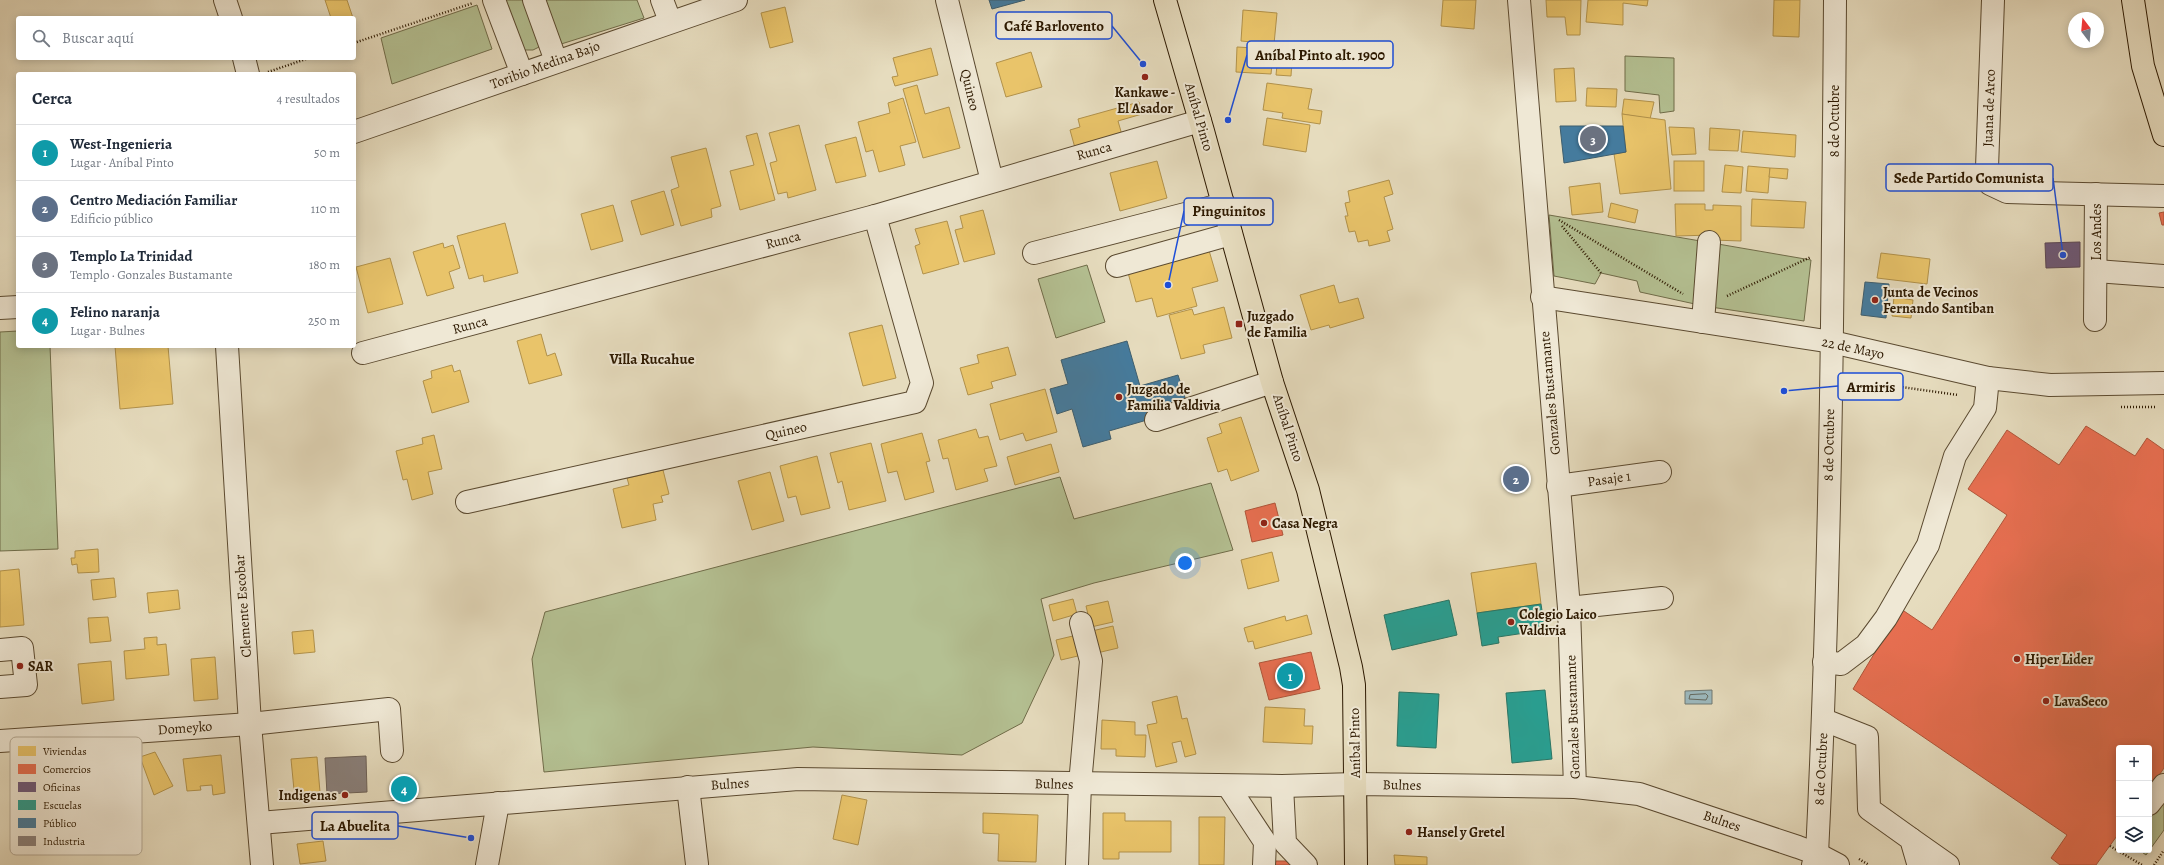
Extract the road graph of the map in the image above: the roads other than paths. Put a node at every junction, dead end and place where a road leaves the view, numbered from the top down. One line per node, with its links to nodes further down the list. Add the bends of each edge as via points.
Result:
1 (225, 0): 12 (street)
2 (494, 0): 17 (street)
3 (534, 0): 15 (street)
4 (662, 0): 13 (street)
5 (736, 0): 13 (street, Toribio Medina Bajo)
6 (947, 0): 21 (street, Quineo)
7 (1165, 0): 18 (main road, Aníbal Pinto)
8 (1519, 0): 32 (street, Gonzales Bustamante)
9 (1835, 0): 37 (street, 8 de Octubre)
10 (1993, 0): 22 (street, Juana de Arco, via 1986,168 1990,184 2007,192)
11 (2133, 0): 20 (main road, via 2143,66)
12 (230, 16)
13 (670, 21): 15 (street, Toribio Medina Bajo)
14 (245, 60): 16 (street)
15 (556, 61): 17 (street, Toribio Medina Bajo)
16 (254, 72)
17 (522, 74): 19 (street, Toribio Medina Bajo)
18 (1200, 121): 21 (street, Runca); 24 (main road, Aníbal Pinto)
19 (356, 131)
20 (2164, 135)
21 (992, 181): 25 (street, Runca)
22 (2096, 194): 23 (street, Juana de Arco); 30 (street, Los Andes)
23 (2164, 196)
24 (1224, 204): 26 (main road, Aníbal Pinto); 28 (street)
25 (874, 216): 39 (street, Runca); 46 (street, Quineo, via 922,382 915,402)
26 (1231, 234): 29 (street); 41 (main road, Aníbal Pinto)
27 (1709, 242): 35 (street)
28 (1034, 253)
29 (1117, 266)
30 (2096, 271): 31 (street, Los Andes); 36 (street, Los Andes)
31 (2164, 276)
32 (1542, 297): 35 (street, 22 de Mayo); 45 (street, Gonzales Bustamante)
33 (16, 307): 34 (street)
34 (0, 308)
35 (1703, 314): 37 (street, 22 de Mayo)
36 (2095, 320)
37 (1832, 342): 40 (street, 22 de Mayo); 51 (street, 8 de Octubre)
38 (227, 348): 54 (street, Clemente Escobar)
39 (363, 353)
40 (1988, 378): 42 (street, 22 de Mayo, via 2050,385); 51 (street, via 1986,408 1955,456 1928,545 1886,618 1866,645 1841,664)
41 (1272, 382): 43 (street); 60 (main road, Aníbal Pinto, via 1308,490 1351,667 1354,685)
42 (2164, 383)
43 (1156, 420)
44 (1660, 472): 45 (street, Pasaje 1)
45 (1558, 486): 48 (street, Gonzales Bustamante)
46 (468, 502)
47 (1662, 598): 48 (street)
48 (1569, 608): 65 (street, Gonzales Bustamante)
49 (1081, 623): 59 (street, via 1091,661)
50 (0, 650): 52 (street, via 22,648 26,685)
51 (1824, 662): 53 (street, 8 de Octubre)
52 (0, 687)
53 (1824, 720): 69 (street, via 1867,737 1869,809); 70 (street, 8 de Octubre)
54 (250, 724): 55 (street, Domeyko); 58 (street, Domeyko, via 389,709); 68 (street, Clemente Escobar)
55 (59, 737)
56 (10, 740): 57 (street, Domeyko)
57 (0, 741)
58 (392, 751)
59 (1080, 784): 62 (street, Bulnes); 64 (street, Bulnes, via 798,779); 75 (street)
60 (1356, 784): 63 (street, Bulnes); 65 (street, Bulnes); 71 (main road, Aníbal Pinto)
61 (2164, 785): 66 (street)
62 (1228, 786): 63 (street, Bulnes); 76 (street, via 1265,842)
63 (1282, 786): 77 (street, via 1285,843)
64 (688, 787): 67 (street, Bulnes); 74 (street)
65 (1575, 787): 70 (street, Bulnes, via 1639,794 1702,814)
66 (2152, 800)
67 (498, 803): 68 (street, Bulnes); 73 (street)
68 (259, 823): 72 (street, Clemente Escobar)
69 (1911, 839): 79 (street, via 1918,863); 80 (street)
70 (1815, 859): 78 (street, Bulnes)
71 (1353, 864)
72 (262, 865)
73 (487, 865)
74 (700, 865)
75 (1076, 865)
76 (1264, 865)
77 (1306, 865)
78 (1838, 865)
79 (1921, 865)
80 (1948, 865)

